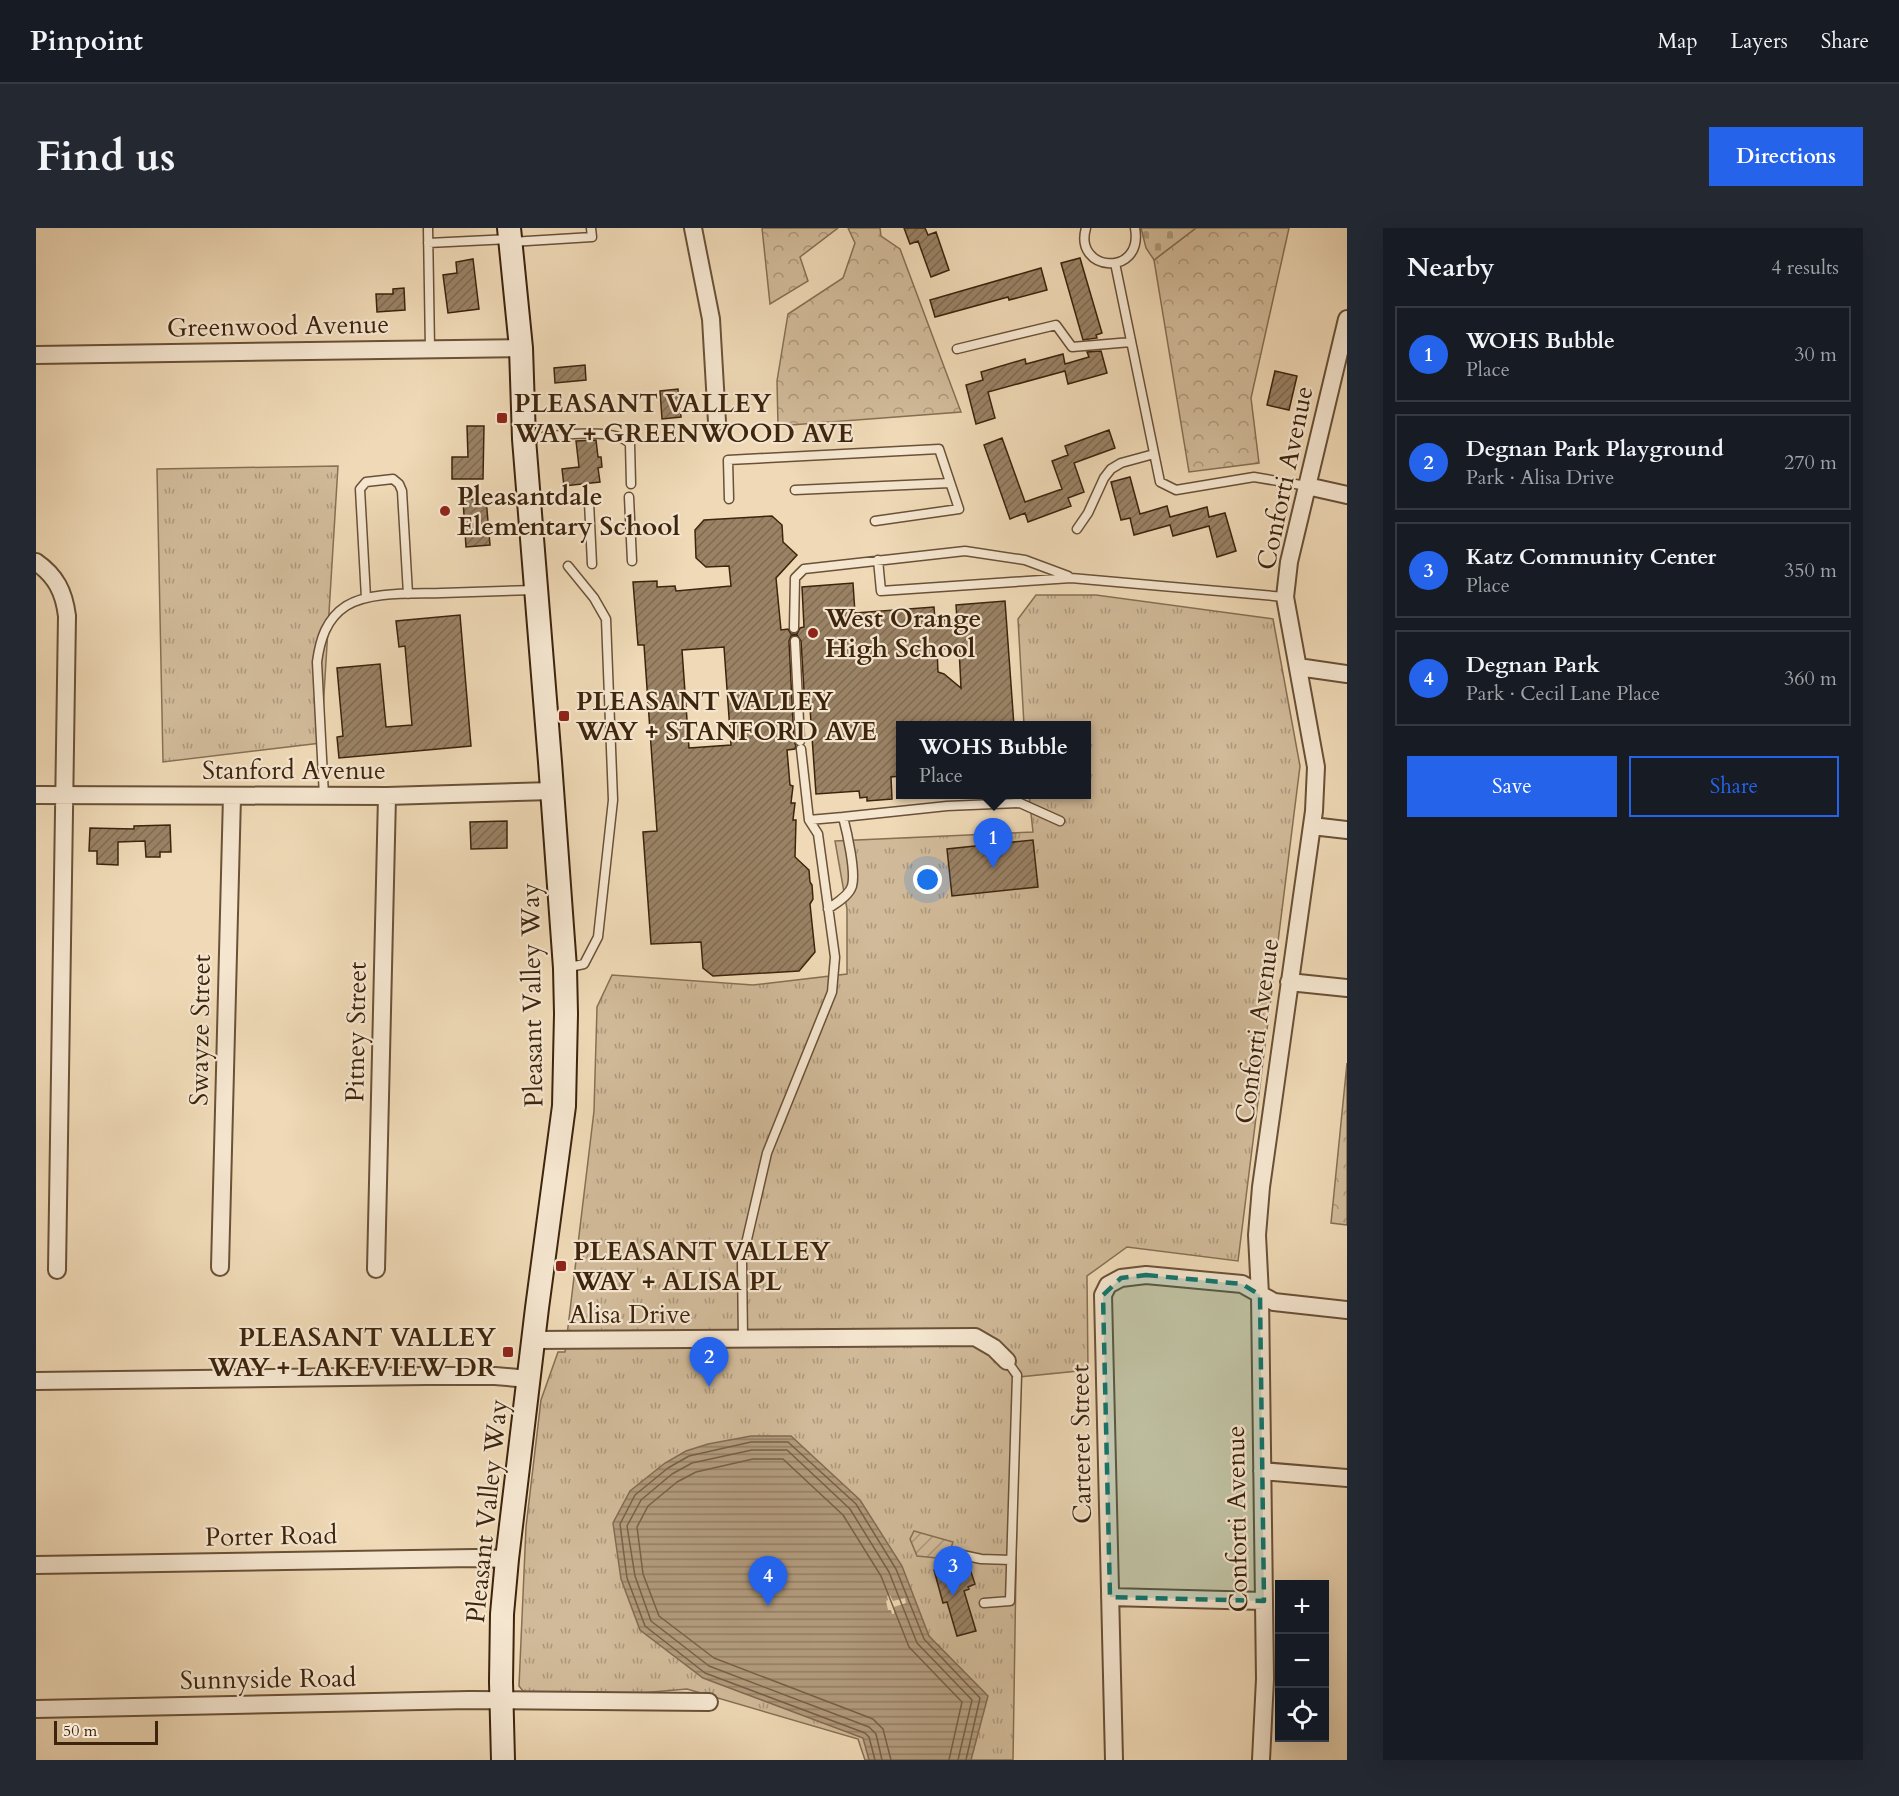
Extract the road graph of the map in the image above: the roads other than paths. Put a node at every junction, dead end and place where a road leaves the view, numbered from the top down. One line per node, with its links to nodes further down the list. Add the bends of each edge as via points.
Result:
1 (428, 228): 7 (lane)
2 (591, 228): 6 (lane, via 592,237)
3 (693, 228): 15 (street, via 711,319)
4 (1086, 228): 8 (lane, via 1087,250 1101,262)
5 (1134, 228): 8 (lane, via 1137,238 1131,254)
6 (510, 236): 7 (lane); 11 (main road, Pleasant Valley Way)
7 (428, 243): 12 (lane)
8 (1116, 263): 10 (lane)
9 (1347, 319): 20 (street, Conforti Avenue)
10 (1131, 342): 13 (lane, via 1072,347 1056,325); 17 (lane)
11 (520, 348): 12 (street, Greenwood Avenue); 16 (main road, Pleasant Valley Way)
12 (430, 349): 14 (street, Greenwood Avenue)
13 (957, 350)
14 (36, 355)
15 (717, 422)
16 (524, 439): 19 (lane, via 597,433 623,438 630,444); 34 (main road, Pleasant Valley Way)
17 (1154, 454): 20 (lane, via 1160,482 1176,490 1254,477); 27 (lane, via 1111,469)
18 (951, 483): 21 (lane); 24 (lane, via 939,449 728,460); 26 (lane, via 960,509)
19 (631, 484)
20 (1307, 486): 22 (street); 36 (street, Conforti Avenue, via 1289,562)
21 (795, 490)
22 (1347, 495)
23 (629, 497): 29 (lane)
24 (729, 499)
25 (589, 502): 31 (lane)
26 (875, 521)
27 (1077, 529)
28 (878, 560): 33 (lane, via 965,550 1025,560); 33 (lane, via 881,591); 38 (lane, via 804,569 795,578)
29 (632, 561)
30 (36, 562): 44 (street, via 54,577 65,600 67,616)
31 (592, 564)
32 (567, 566): 54 (lane, via 606,619 614,800 598,937 584,964)
33 (1071, 578): 36 (lane)
34 (536, 590): 35 (lane); 42 (main road, Pleasant Valley Way)
35 (408, 594): 37 (lane); 37 (lane, via 402,491 393,479 366,482 360,489)
36 (1286, 597): 40 (street, Conforti Avenue)
37 (366, 598): 46 (lane, via 337,614 320,643 317,662)
38 (794, 628)
39 (795, 641): 49 (lane, via 800,745)
40 (1298, 668): 41 (street); 51 (street, Conforti Avenue, via 1316,767)
41 (1347, 674)
42 (552, 791): 47 (street, Stanford Avenue); 54 (main road, Pleasant Valley Way)
43 (36, 795): 44 (street, Stanford Avenue)
44 (64, 795): 45 (street, Stanford Avenue); 59 (street)
45 (232, 796): 46 (street, Stanford Avenue); 57 (street, Swayze Street)
46 (324, 796): 47 (street, Stanford Avenue)
47 (387, 796): 58 (street, Pitney Street)
48 (843, 817): 49 (lane); 50 (lane, via 1020,803); 53 (lane, via 852,885)
49 (809, 820): 53 (lane, via 818,834)
50 (1060, 821)
51 (1312, 826): 52 (street); 55 (street, Conforti Avenue)
52 (1347, 830)
53 (828, 909): 62 (lane, via 835,957 832,992 767,1153 742,1261)
54 (565, 968): 63 (main road, Pleasant Valley Way, via 564,1106)
55 (1289, 982): 56 (street); 60 (street, Conforti Avenue, via 1260,1196)
56 (1347, 988)
57 (220, 1267)
58 (376, 1269)
59 (57, 1270)
60 (1260, 1295): 61 (street, Carteret Street, via 1274,1302); 67 (street, Conforti Avenue); 73 (street, Carteret Street, via 1242,1284 1146,1275 1121,1278 1108,1285 1103,1294)
61 (1347, 1310)
62 (743, 1339): 63 (street, Alisa Drive); 64 (street, Alisa Drive, via 975,1336)
63 (534, 1340): 65 (main road, Pleasant Valley Way)
64 (1006, 1361): 71 (lane, via 1017,1375)
65 (529, 1379): 66 (street, via 426,1376); 70 (main road, Pleasant Valley Way)
66 (36, 1381)
67 (1262, 1471): 68 (street); 74 (street, Conforti Avenue)
68 (1347, 1478)
69 (953, 1553): 71 (lane)
70 (507, 1560): 72 (street, Porter Road); 76 (main road, Pleasant Valley Way)
71 (1011, 1560): 75 (lane, via 1010,1601)
72 (36, 1565)
73 (1110, 1597): 74 (street); 80 (street, Carteret Street)
74 (1264, 1601): 81 (street, Conforti Avenue)
75 (984, 1603)
76 (501, 1701): 77 (street, Sunnyside Road); 78 (street, Sunnyside Road); 79 (main road, Pleasant Valley Way)
77 (709, 1701)
78 (36, 1709)
79 (503, 1760)
80 (1114, 1760)
81 (1261, 1760)

